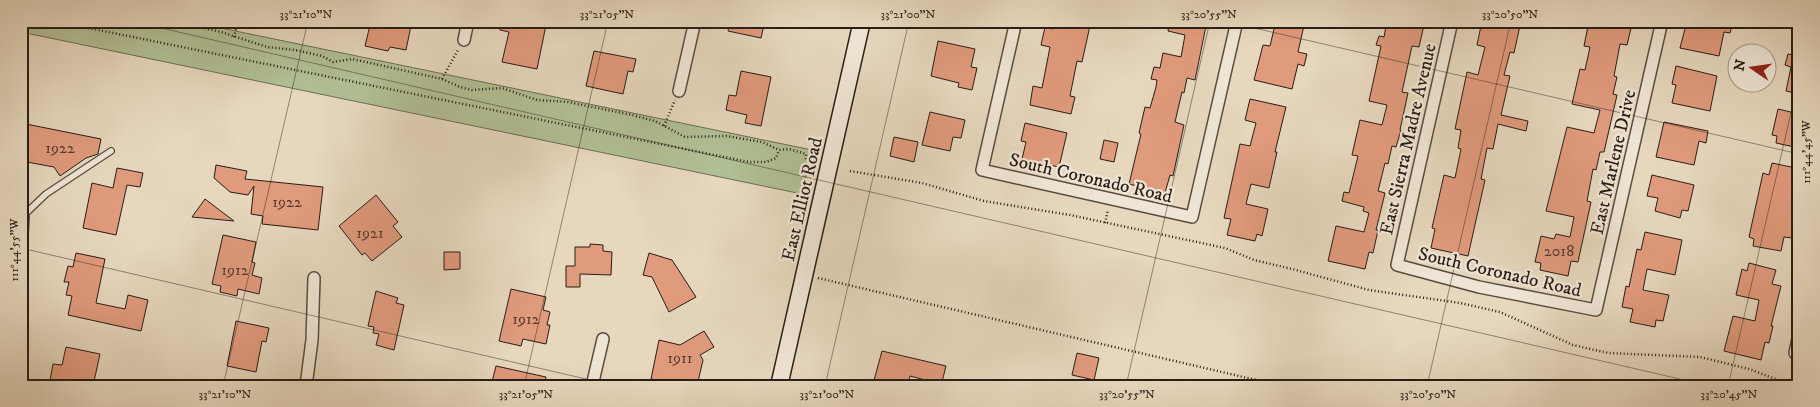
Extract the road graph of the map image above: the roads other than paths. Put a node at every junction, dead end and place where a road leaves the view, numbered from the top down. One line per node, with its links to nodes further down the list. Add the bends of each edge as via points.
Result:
1 (468, 21): 8 (street)
2 (695, 21): 9 (street)
3 (862, 21): 21 (main road, East Elliot Road)
4 (1016, 21): 5 (street, South Coronado Road, via 982,170 1192,217)
5 (1237, 21)
6 (1452, 21): 13 (street, East Sierra Madre Avenue)
7 (1662, 21): 15 (street, East Marlene Drive)
8 (464, 40)
9 (679, 91)
10 (111, 152): 11 (lane, via 46,194)
11 (23, 216): 12 (street)
12 (21, 251)
13 (1397, 265): 15 (street, South Coronado Road, via 1479,287)
14 (314, 278): 19 (street, via 312,340)
15 (1596, 310)
16 (1799, 334): 18 (street)
17 (602, 339): 20 (street)
18 (1797, 353)
19 (306, 386)
20 (592, 386)
21 (780, 386)

